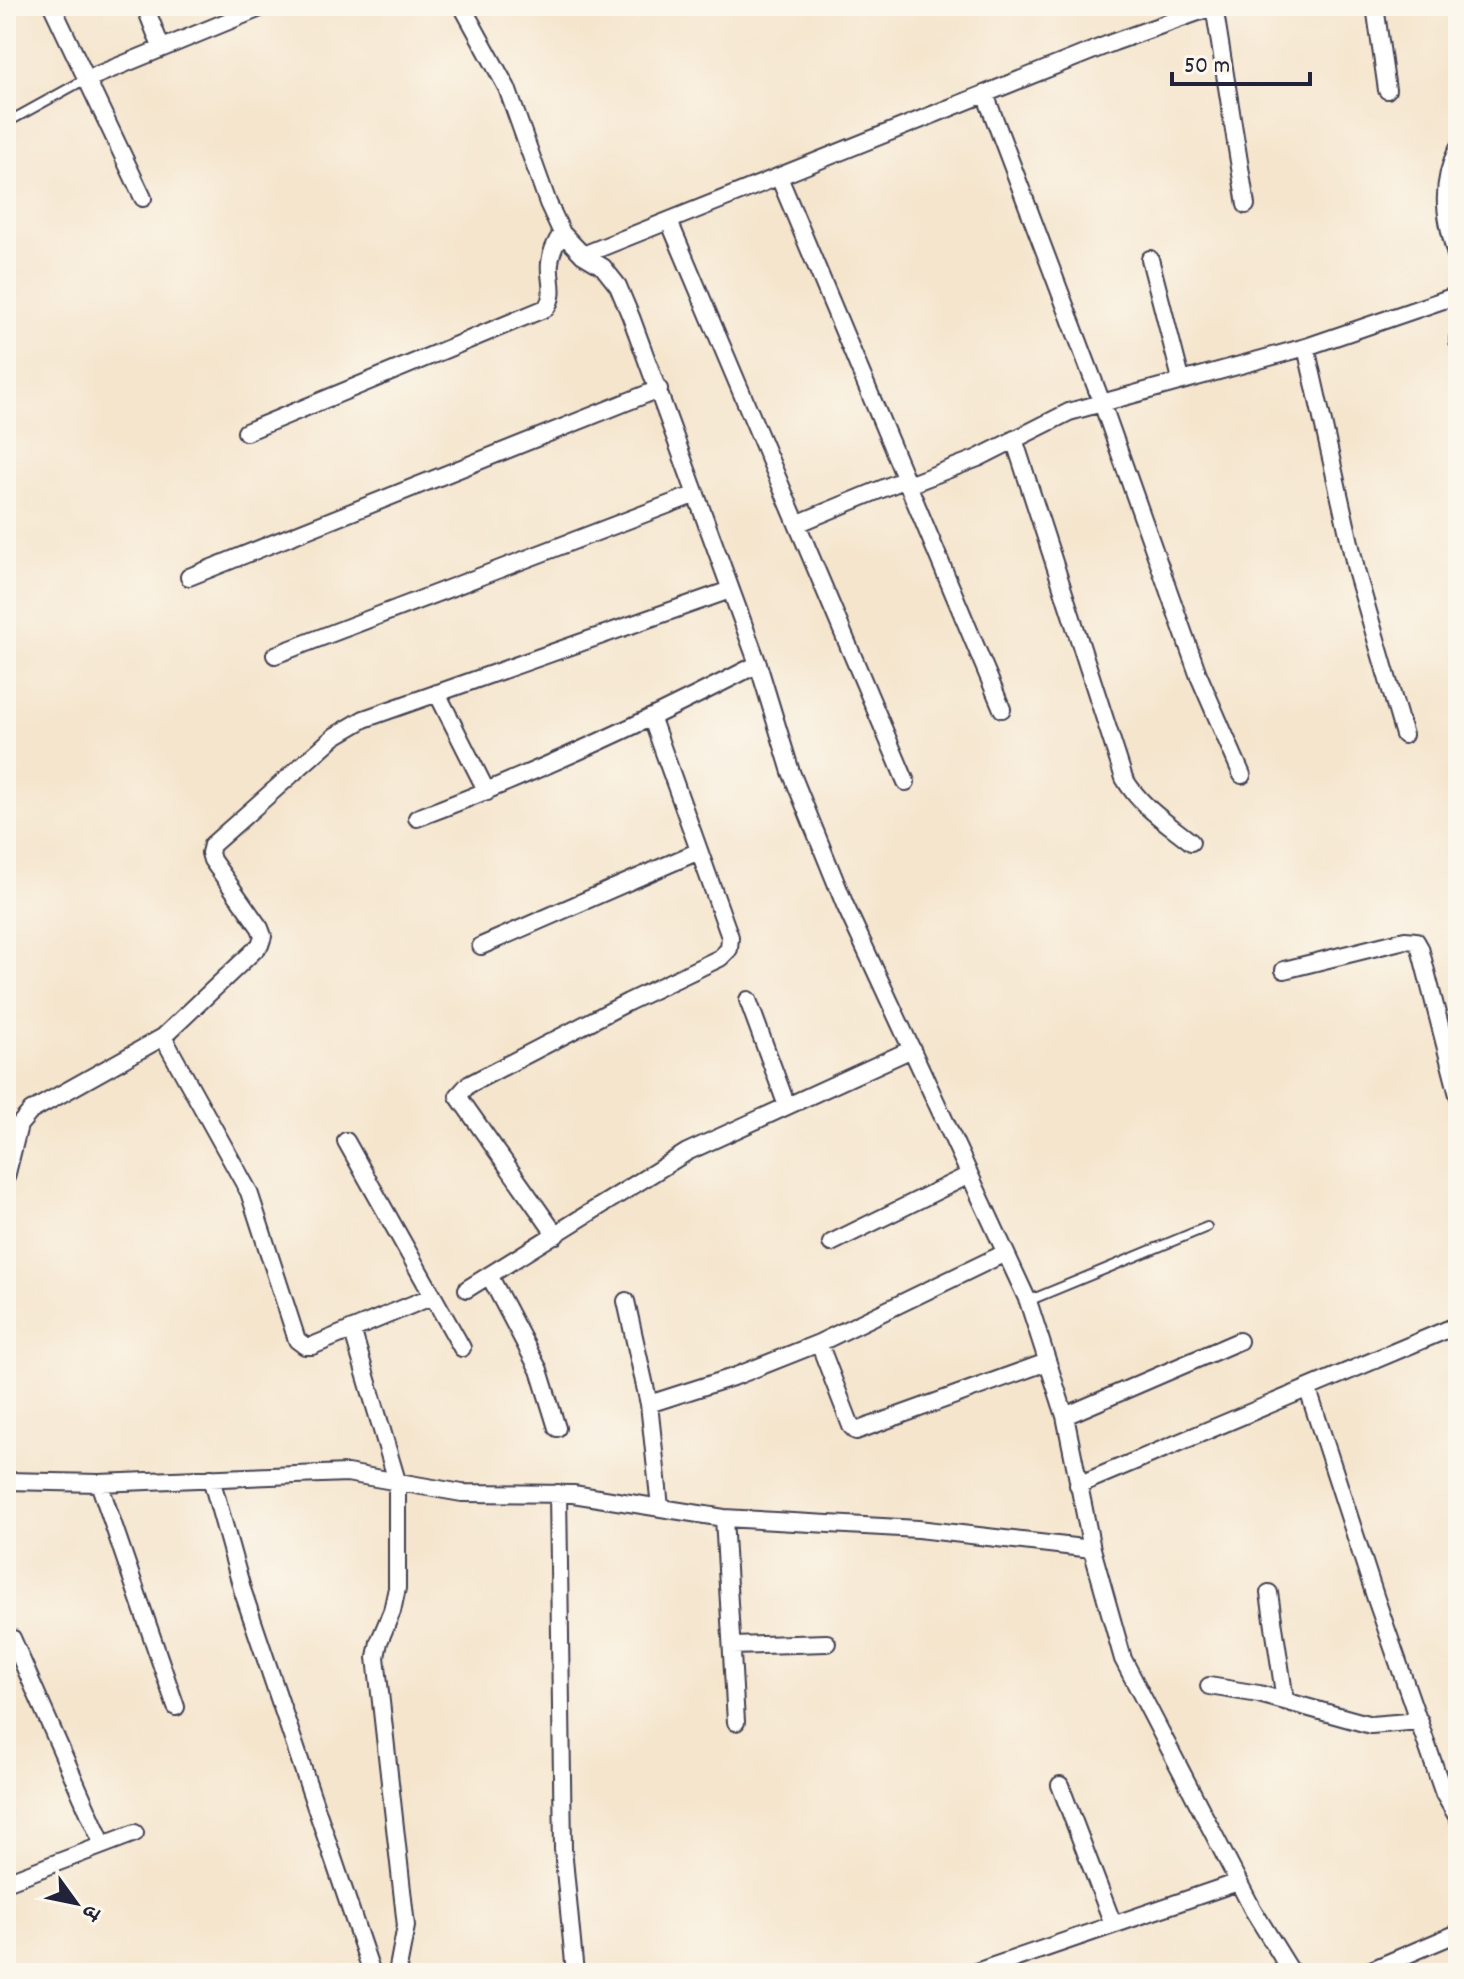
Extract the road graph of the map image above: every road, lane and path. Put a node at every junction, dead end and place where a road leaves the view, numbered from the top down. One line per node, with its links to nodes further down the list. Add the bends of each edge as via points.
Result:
1 (52, 6): 10 (street)
2 (145, 6): 9 (street)
3 (265, 6): 9 (street)
4 (462, 6): 19 (street, via 507,88)
5 (1215, 6): 12 (street); 17 (street)
6 (1375, 6): 11 (street)
7 (1455, 6): 8 (street)
8 (1458, 13)
9 (161, 47): 10 (street)
10 (85, 80): 13 (lane); 16 (street)
11 (1387, 90)
12 (985, 94): 15 (street); 27 (street)
13 (6, 123)
14 (1458, 148): 22 (street, via 1451,164 1446,219)
15 (779, 177): 18 (street); 30 (street)
16 (143, 198)
17 (1246, 205)
18 (669, 221): 20 (street); 32 (street)
19 (562, 233): 20 (street); 28 (street, via 552,248 552,294 546,308)
20 (583, 255): 26 (street, via 603,267 618,286)
21 (1150, 259): 25 (street)
22 (1458, 262)
23 (1458, 295): 24 (street)
24 (1306, 347): 25 (street); 40 (street, via 1357,574)
25 (1181, 379): 27 (street)
26 (659, 389): 31 (street); 33 (street)
27 (1102, 403): 29 (street, via 1054,418); 41 (street, via 1198,674)
28 (246, 432)
29 (1014, 439): 30 (street, via 978,458); 45 (street, via 1124,778 1143,804)
30 (907, 482): 32 (street); 38 (street)
31 (696, 494): 34 (street); 35 (street)
32 (799, 523): 42 (street)
33 (189, 577)
34 (730, 590): 36 (street); 37 (street)
35 (275, 655)
36 (758, 664): 39 (street); 51 (street, via 791,772)
37 (437, 693): 43 (street); 50 (street, via 352,724 212,845 212,860 263,936 254,952)
38 (1002, 709)
39 (652, 719): 43 (street); 46 (street)
40 (1404, 735)
41 (1242, 775)
42 (906, 782)
43 (487, 792): 44 (street)
44 (417, 818)
45 (1191, 842)
46 (699, 851): 47 (street); 58 (street, via 730,937 729,949 468,1085 458,1096)
47 (481, 946)
48 (1284, 970): 52 (street, via 1416,941)
49 (748, 1000): 53 (street)
50 (163, 1037): 56 (street, via 31,1111 19,1125); 67 (street, via 249,1192 297,1340 312,1346)
51 (912, 1049): 53 (street); 55 (street)
52 (1458, 1095)
53 (787, 1106): 58 (street, via 687,1152)
54 (346, 1141): 63 (street)
55 (969, 1175): 59 (street); 60 (street)
56 (6, 1177)
57 (1207, 1227): 65 (lane)
58 (556, 1235): 61 (street)
59 (831, 1243)
60 (1005, 1253): 65 (street); 69 (street)
61 (489, 1275): 62 (street); 75 (street, via 539,1370)
62 (467, 1289)
63 (433, 1296): 67 (street); 70 (street)
64 (626, 1301): 73 (street)
65 (1028, 1301): 71 (street)
66 (1458, 1325): 72 (street)
67 (352, 1329): 78 (street)
68 (1239, 1341): 74 (street)
69 (819, 1343): 71 (street, via 856,1431); 73 (street)
70 (462, 1348)
71 (1047, 1362): 74 (street)
72 (1308, 1390): 80 (street); 92 (street)
73 (649, 1404): 82 (street)
74 (1065, 1416): 80 (street)
75 (557, 1428)
76 (211, 1478): 78 (street, via 347,1473); 79 (street); 102 (street, via 243,1592)
77 (6, 1481): 79 (street)
78 (397, 1481): 81 (street, via 462,1493); 103 (street, via 397,1588 376,1657 406,1926)
79 (99, 1483): 91 (street)
80 (1078, 1485): 84 (street)
81 (558, 1493): 82 (street); 104 (street, via 563,1849)
82 (660, 1507): 83 (street)
83 (724, 1518): 84 (street, via 918,1529); 88 (street)
84 (1092, 1549): 99 (street, via 1123,1659)
85 (1269, 1593): 90 (street)
86 (12, 1638): 97 (street)
87 (827, 1643): 88 (street)
88 (732, 1646): 93 (street)
89 (1209, 1686): 90 (street)
90 (1285, 1700): 92 (street, via 1371,1725)
91 (176, 1707)
92 (1420, 1721): 95 (street, via 1444,1794)
93 (736, 1722)
94 (1060, 1785): 100 (street)
95 (1458, 1818)
96 (135, 1833): 97 (street)
97 (103, 1845): 98 (street)
98 (6, 1882)
99 (1238, 1882): 100 (street); 106 (street)
100 (1113, 1924): 105 (street)
101 (1458, 1933): 107 (street)
102 (372, 1973)
103 (397, 1973)
104 (575, 1973)
105 (973, 1973)
106 (1292, 1973)
107 (1364, 1973)

